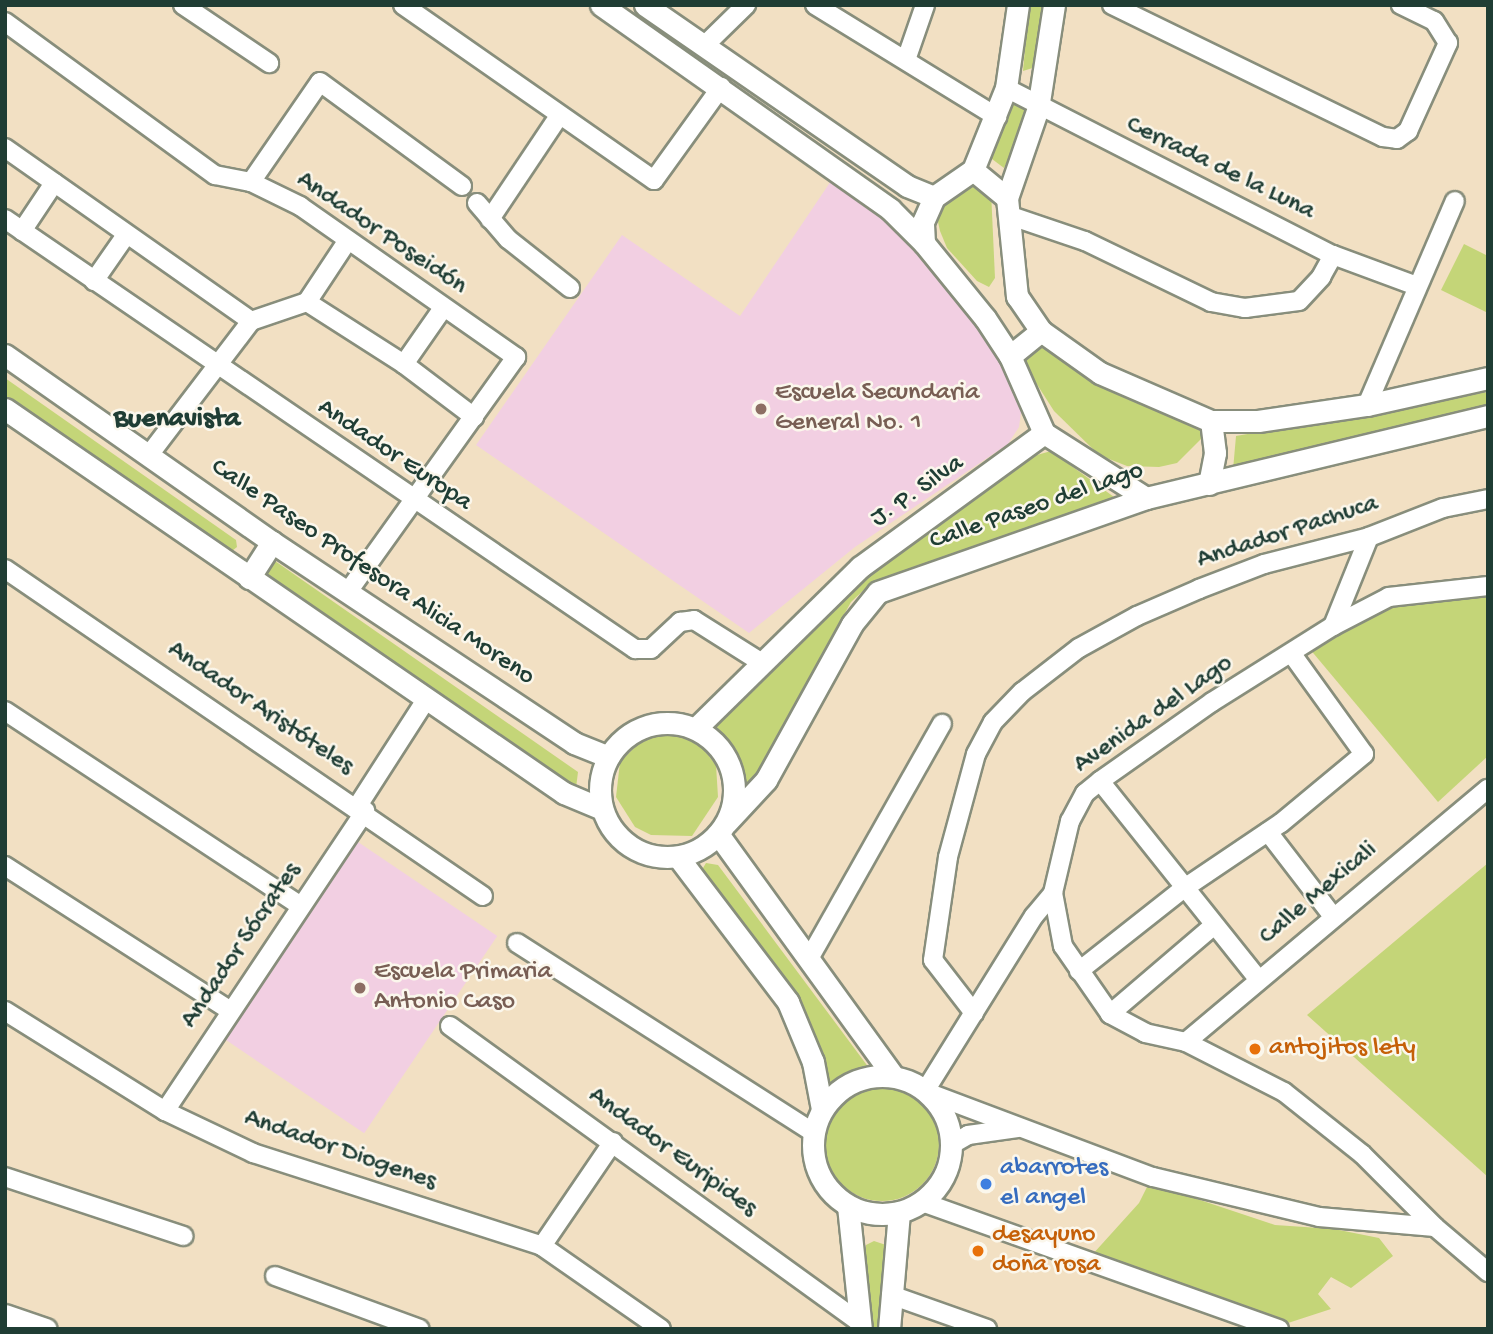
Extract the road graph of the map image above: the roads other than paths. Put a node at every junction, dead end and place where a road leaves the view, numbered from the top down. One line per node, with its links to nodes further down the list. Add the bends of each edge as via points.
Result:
1 (183, 5): 15 (street)
2 (403, 5): 19 (street)
3 (601, 5): 16 (street)
4 (645, 5): 13 (street)
5 (746, 5): 13 (street)
6 (815, 5): 14 (street)
7 (925, 5): 14 (street)
8 (1018, 5): 17 (street)
9 (1054, 5): 18 (street)
10 (1112, 5): 11 (street, via 1383,137 1397,139 1408,131 1448,43 1434,21)
11 (1401, 5)
12 (5, 22): 23 (street, Andador Poseidón, via 215,175)
13 (704, 46): 26 (street, via 883,171)
14 (906, 60): 20 (street)
15 (269, 63)
16 (721, 88): 19 (street, via 654,180); 35 (street, via 890,209)
17 (1006, 88): 18 (street, Cerrada de la Luna); 20 (street)
18 (1038, 108): 29 (street); 36 (street, Cerrada de la Luna)
19 (559, 116): 31 (street)
20 (997, 117): 22 (street)
21 (5, 148): 24 (street)
22 (973, 170): 26 (street); 29 (street)
23 (251, 182): 25 (street, via 318,82); 34 (street, Andador Poseidón, via 300,206)
24 (54, 183): 32 (street); 33 (street)
25 (462, 186)
26 (934, 197): 35 (street, via 923,222)
27 (1455, 201): 38 (street)
28 (477, 203): 31 (street)
29 (1007, 206): 36 (street, via 1211,302 1245,308 1299,301); 40 (street)
30 (5, 219): 32 (street, Andador Europa)
31 (490, 219): 39 (street)
32 (22, 231): 37 (street, Andador Europa)
33 (126, 234): 37 (street); 44 (street)
34 (348, 240): 41 (street); 42 (street, Andador Poseidón)
35 (924, 243): 43 (street)
36 (1333, 255): 38 (street, Cerrada de la Luna)
37 (94, 281): 49 (street, Andador Europa)
38 (1417, 286): 51 (street)
39 (570, 288)
40 (1017, 296): 43 (street); 45 (street)
41 (307, 302): 44 (street); 48 (street)
42 (443, 308): 48 (street); 54 (street, Andador Poseidón, via 516,357)
43 (985, 318): 47 (street)
44 (251, 321): 49 (street)
45 (1041, 331): 47 (street); 55 (street, via 1100,373)
46 (5, 355): 57 (street, Calle Paseo Profesora Alicia Moreno)
47 (1010, 356): 56 (street)
48 (404, 364): 54 (street)
49 (218, 368): 57 (street); 61 (street, Andador Europa)
50 (1488, 378): 51 (street)
51 (1367, 405): 55 (street, via 1258,421)
52 (5, 409): 65 (street)
53 (1488, 416): 58 (street, Calle Paseo del Lago)
54 (474, 417): 61 (street)
55 (1211, 421): 58 (street, via 1215,453)
56 (1044, 433): 59 (street); 70 (street, J. P. Silva, via 860,567)
57 (149, 455): 63 (street, Calle Paseo Profesora Alicia Moreno)
58 (1209, 484): 59 (street, Calle Paseo del Lago)
59 (1146, 498): 81 (street, Calle Paseo del Lago, via 878,592 852,624 766,780)
60 (1488, 499): 62 (street, Andador Pachuca, via 1443,508)
61 (414, 502): 67 (street); 70 (street, Andador Europa, via 635,649 651,649 680,622 694,620)
62 (1369, 537): 68 (street); 96 (street, Andador Pachuca, via 1264,564 1137,616 1079,648 1022,692 993,722 976,754 960,804 933,960)
63 (272, 542): 65 (street); 67 (street, Calle Paseo Profesora Alicia Moreno)
64 (5, 569): 78 (street, Andador Aristóteles)
65 (249, 578): 71 (street)
66 (1488, 586): 68 (street, Avenida del Lago, via 1407,592)
67 (348, 592): 75 (street, Calle Paseo Profesora Alicia Moreno, via 574,743)
68 (1333, 626): 69 (street, Avenida del Lago)
69 (1292, 654): 76 (street, Avenida del Lago, via 1212,702); 80 (street, via 1364,754)
70 (759, 661): 74 (street, J. P. Silva)
71 (426, 701): 78 (street, Andador Sócrates); 79 (street, via 564,793)
72 (5, 711): 87 (street)
73 (942, 724): 91 (street)
74 (696, 728): 75 (street, via 659,723 639,728); 81 (street, via 720,748 731,769 735,792)
75 (608, 757): 79 (street, via 600,784)
76 (1100, 781): 84 (street); 85 (street, Avenida del Lago, via 1085,793 1070,821)
77 (1488, 789): 88 (street, Calle Mexicali)
78 (361, 809): 86 (street, Andador Aristóteles); 87 (street, Andador Sócrates)
79 (602, 809): 82 (street, via 622,840 639,851)
80 (1274, 827): 84 (street); 88 (street)
81 (722, 829): 82 (street, via 702,848); 91 (street)
82 (678, 857): 102 (street, via 788,1002 813,1062)
83 (5, 866): 94 (street)
84 (1183, 889): 89 (street); 92 (street)
85 (1053, 893): 92 (street, Avenida del Lago, via 1063,946); 96 (street)
86 (483, 896)
87 (301, 906): 94 (street, Andador Sócrates)
88 (1332, 915): 93 (street, Calle Mexicali)
89 (1213, 926): 93 (street); 97 (street)
90 (517, 943): 105 (street)
91 (810, 957): 100 (street)
92 (1079, 971): 97 (street, Avenida del Lago)
93 (1258, 979): 99 (street, Calle Mexicali)
94 (229, 1010): 103 (street, Andador Sócrates)
95 (5, 1011): 103 (street, Andador Diogenes)
96 (974, 1013): 101 (street)
97 (1110, 1014): 99 (street, Avenida del Lago, via 1145,1032)
98 (450, 1026): 106 (street, Andador Euripides)
99 (1186, 1042): 112 (street, Avenida del Lago, via 1284,1091 1363,1154)
100 (893, 1076): 101 (street); 102 (street, via 853,1082)
101 (927, 1092): 104 (street); 107 (street, via 941,1108)
102 (822, 1109): 105 (street)
103 (165, 1111): 114 (street, Andador Diogenes, via 253,1153)
104 (1022, 1127): 107 (street, via 968,1135); 112 (street, via 1153,1177 1289,1210)
105 (814, 1133): 110 (street, via 812,1150 823,1182)
106 (612, 1142): 114 (street); 119 (street, Andador Euripides)
107 (951, 1145): 109 (street, via 946,1171)
108 (5, 1177): 113 (street)
109 (922, 1202): 111 (street); 125 (street)
110 (848, 1206): 111 (street, via 864,1213); 119 (street)
111 (899, 1212): 117 (street)
112 (1435, 1227): 115 (street, Avenida del Lago)
113 (183, 1236)
114 (541, 1246): 122 (street, Andador Diogenes)
115 (1488, 1272)
116 (275, 1276): 121 (street)
117 (891, 1295): 123 (street); 124 (street)
118 (5, 1315): 120 (street)
119 (862, 1326)
120 (46, 1329)
121 (420, 1329)
122 (661, 1329)
123 (889, 1329)
124 (987, 1329)
125 (1279, 1329)

